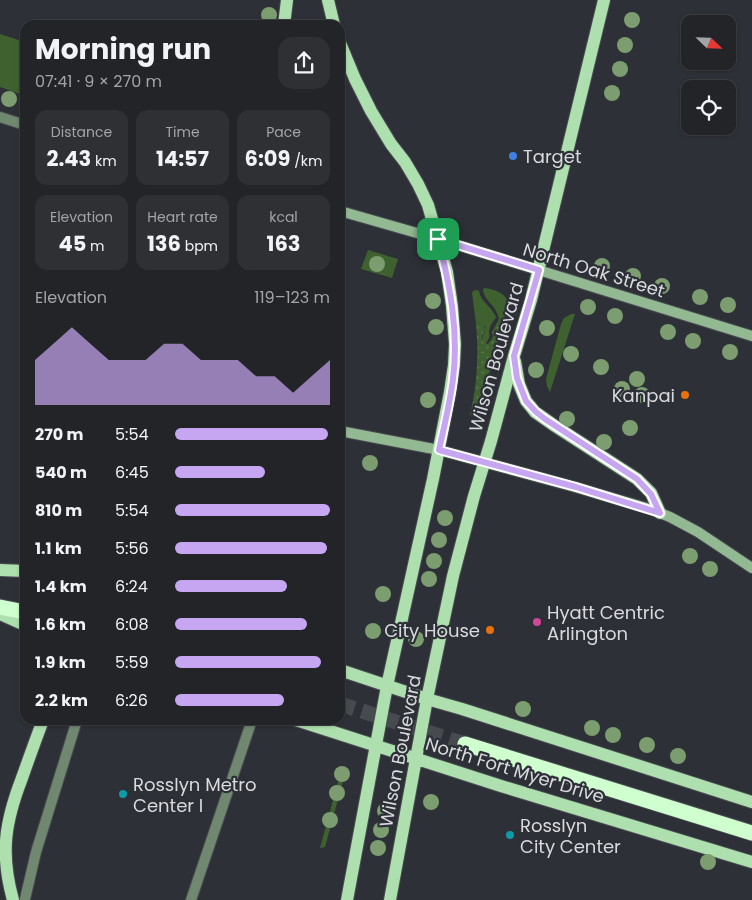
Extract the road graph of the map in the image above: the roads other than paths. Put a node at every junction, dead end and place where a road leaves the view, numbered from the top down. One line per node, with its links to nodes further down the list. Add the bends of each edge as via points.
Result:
1 (287, 0): 4 (main road)
2 (328, 0): 5 (main road)
3 (604, 0): 11 (main road, Wilson Boulevard)
4 (285, 20)
5 (333, 20)
6 (345, 55): 10 (main road, Wilson Boulevard, via 371,111 418,184)
7 (0, 117): 8 (street)
8 (20, 123)
9 (345, 213): 10 (street, North Oak Street)
10 (438, 239): 11 (street, North Oak Street); 15 (main road, Wilson Boulevard, via 450,291 455,344 453,380)
11 (539, 270): 12 (street, North Oak Street); 13 (main road, Wilson Boulevard)
12 (752, 336)
13 (514, 356): 16 (main road, Wilson Boulevard); 17 (main road, via 519,384 531,407 637,479 651,494)
14 (345, 432): 15 (street)
15 (439, 450): 16 (street); 26 (main road, Wilson Boulevard)
16 (484, 463): 17 (street); 27 (main road, Wilson Boulevard, via 453,576)
17 (660, 513): 18 (street, via 698,532)
18 (752, 568)
19 (0, 570): 20 (main road)
20 (20, 571)
21 (0, 607): 22 (highway)
22 (20, 611)
23 (0, 614): 24 (main road)
24 (20, 623)
25 (345, 672): 26 (main road)
26 (387, 686): 27 (main road); 33 (main road, Wilson Boulevard)
27 (427, 699): 34 (main road, Wilson Boulevard); 35 (main road)
28 (41, 725): 38 (main road, via 10,810 2,846 6,878)
29 (75, 725): 38 (street)
30 (250, 725): 39 (street)
31 (311, 725): 33 (main road, North Fort Myer Drive)
32 (465, 744): 36 (highway, North Fort Myer Drive)
33 (375, 746): 34 (main road, North Fort Myer Drive); 40 (main road, Wilson Boulevard)
34 (416, 759): 37 (main road, North Fort Myer Drive); 41 (main road, Wilson Boulevard)
35 (752, 802)
36 (752, 833)
37 (752, 862)
38 (19, 900)
39 (191, 900)
40 (347, 900)
41 (390, 900)

